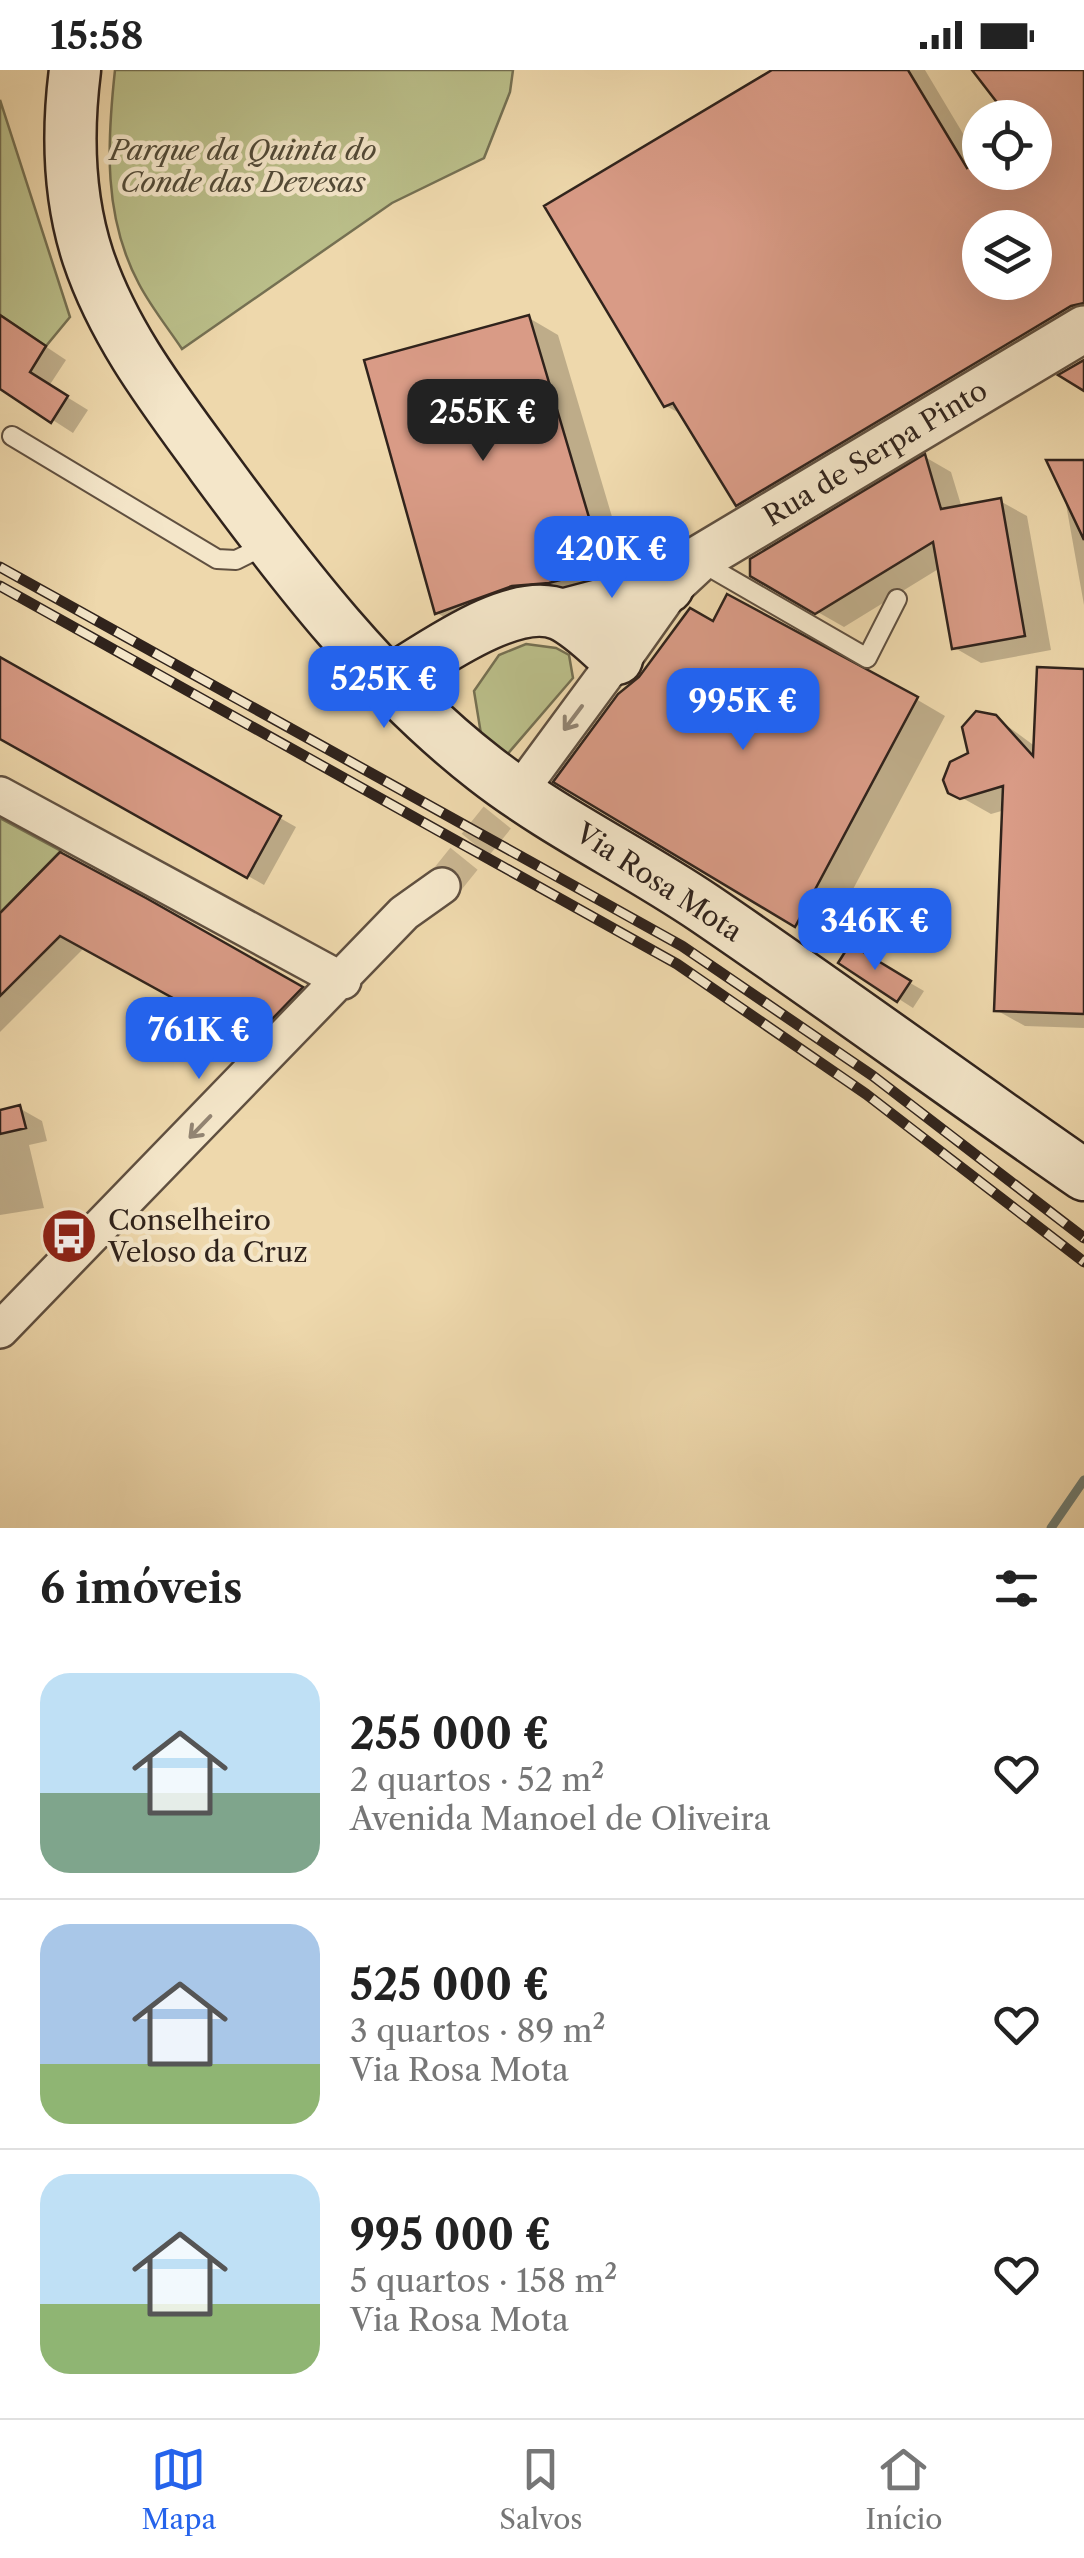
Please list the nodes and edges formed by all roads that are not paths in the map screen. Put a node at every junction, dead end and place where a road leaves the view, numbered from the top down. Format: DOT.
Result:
graph roads {
  1 [pos="76,70"];
  2 [pos="1084,329"];
  3 [pos="12,436"];
  4 [pos="269,543"];
  5 [pos="683,573"];
  6 [pos="896,599"];
  7 [pos="562,615"];
  8 [pos="480,631"];
  9 [pos="617,660"];
  10 [pos="390,681"];
  11 [pos="434,726"];
  12 [pos="530,777"];
  13 [pos="0,794"];
  14 [pos="442,886"];
  15 [pos="343,981"];
  16 [pos="1084,1175"];
  17 [pos="0,1330"];
  1 -- 4 [label="main road, Via Rosa Mota"];
  2 -- 5 [label="street, Rua de Serpa Pinto"];
  3 -- 4 [label="lane"];
  4 -- 10 [label="main road, Via Rosa Mota"];
  5 -- 6 [label="lane"];
  5 -- 7 [label="main road"];
  5 -- 9 [label="street, Rua de Serpa Pinto"];
  7 -- 8 [label="main road"];
  7 -- 9 [label="main road"];
  8 -- 10 [label="main road"];
  8 -- 11 [label="main road"];
  9 -- 12 [label="street, Rua de Serpa Pinto, one-way"];
  10 -- 11 [label="main road, Via Rosa Mota"];
  11 -- 16 [label="main road, Via Rosa Mota"];
  13 -- 15 [label="street"];
  14 -- 15 [label="street"];
  15 -- 17 [label="street, one-way"];
}
